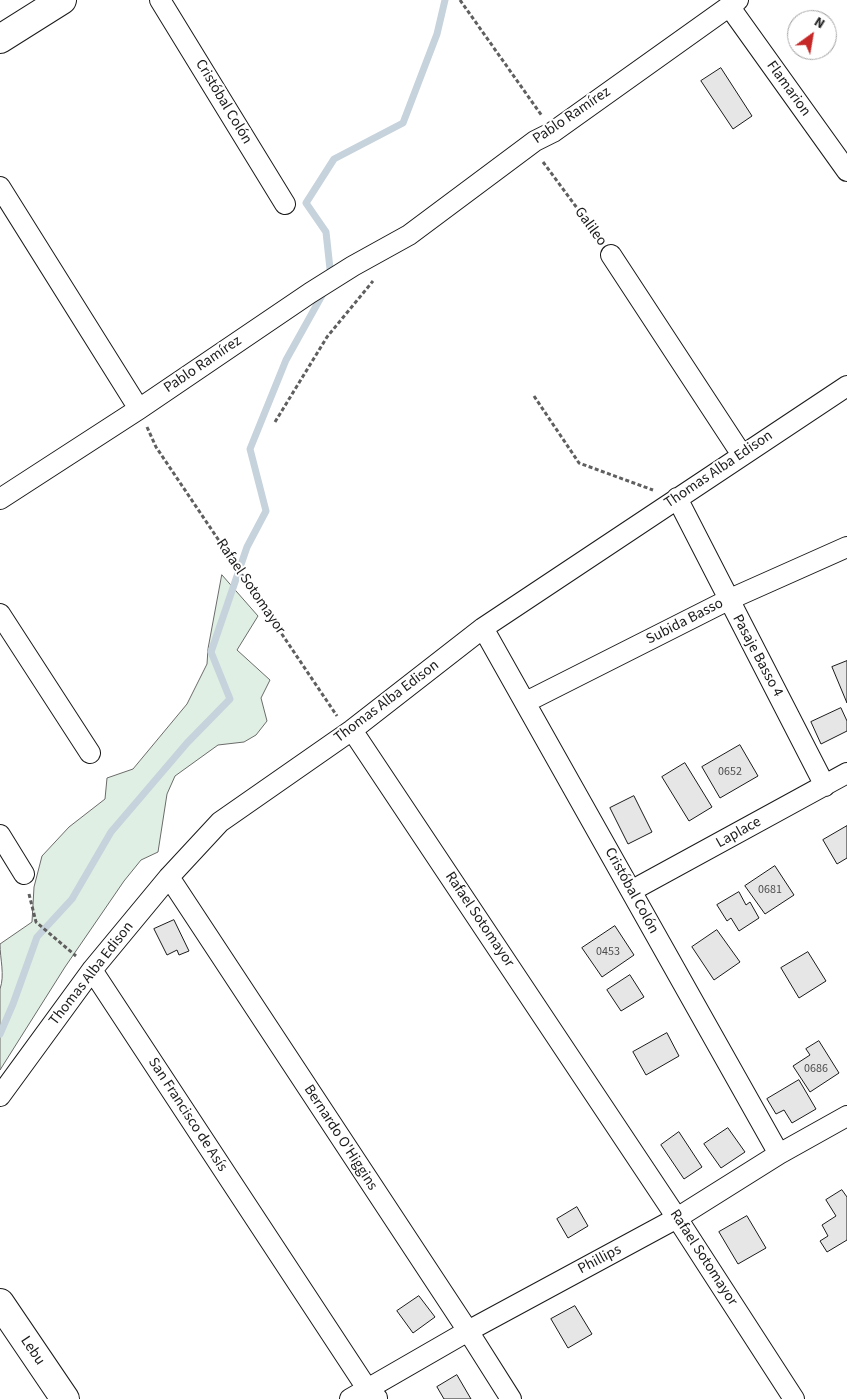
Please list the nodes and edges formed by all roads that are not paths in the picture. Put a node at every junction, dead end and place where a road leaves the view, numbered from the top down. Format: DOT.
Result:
graph roads {
  1 [pos="62,0"];
  2 [pos="160,0"];
  3 [pos="733,3"];
  4 [pos="0,39"];
  5 [pos="847,171"];
  6 [pos="0,187"];
  7 [pos="285,204"];
  8 [pos="611,255"];
  9 [pos="846,388"];
  10 [pos="138,409"];
  11 [pos="742,454"];
  12 [pos="677,498"];
  13 [pos="0,499"];
  14 [pos="847,547"];
  15 [pos="728,600"];
  16 [pos="0,614"];
  17 [pos="483,628"];
  18 [pos="526,702"];
  19 [pos="352,730"];
  20 [pos="90,753"];
  21 [pos="847,773"];
  22 [pos="825,786"];
  23 [pos="0,835"];
  24 [pos="24,874"];
  25 [pos="168,877"];
  26 [pos="631,892"];
  27 [pos="92,970"];
  28 [pos="0,1096"];
  29 [pos="847,1116"];
  30 [pos="779,1154"];
  31 [pos="677,1218"];
  32 [pos="0,1303"];
  33 [pos="468,1331"];
  34 [pos="373,1396"];
  35 [pos="65,1399"];
  36 [pos="350,1399"];
  37 [pos="511,1399"];
  38 [pos="794,1399"];
  1 -- 4 [label="main road"];
  2 -- 7 [label="street, Cristóbal Colón"];
  3 -- 5 [label="street, Flamarion"];
  3 -- 10 [label="street, Pablo Ramírez"];
  6 -- 10 [label="street"];
  8 -- 11 [label="street, Galileo"];
  9 -- 11 [label="street, Thomas Alba Edison"];
  10 -- 13 [label="street, Pablo Ramírez"];
  11 -- 12 [label="street, Thomas Alba Edison"];
  12 -- 15 [label="street, Pasaje Basso 4"];
  12 -- 17 [label="street, Thomas Alba Edison"];
  14 -- 15 [label="street, Subida Basso"];
  15 -- 18 [label="street, Subida Basso"];
  15 -- 22 [label="street, Pasaje Basso 4"];
  16 -- 20 [label="street"];
  17 -- 18 [label="street, Cristóbal Colón"];
  17 -- 19 [label="street, Thomas Alba Edison"];
  18 -- 26 [label="street, Cristóbal Colón"];
  19 -- 25 [label="street, Thomas Alba Edison"];
  19 -- 31 [label="street, Rafael Sotomayor"];
  21 -- 22 [label="street, Laplace"];
  22 -- 26 [label="street, Laplace"];
  23 -- 24 [label="street"];
  25 -- 27 [label="street, Thomas Alba Edison"];
  25 -- 33 [label="street, Bernardo O'Higgins"];
  26 -- 30 [label="street, Cristóbal Colón"];
  27 -- 28 [label="street, Thomas Alba Edison"];
  27 -- 34 [label="street, San Francisco de Asís"];
  29 -- 30 [label="street, Phillips"];
  30 -- 31 [label="street, Phillips"];
  31 -- 33 [label="street, Phillips"];
  31 -- 38 [label="street, Rafael Sotomayor"];
  32 -- 35 [label="main road, Lebu"];
  33 -- 34 [label="street, Phillips"];
  33 -- 37 [label="street, Bernardo O'Higgins"];
  34 -- 36 [label="street, Phillips"];
}
